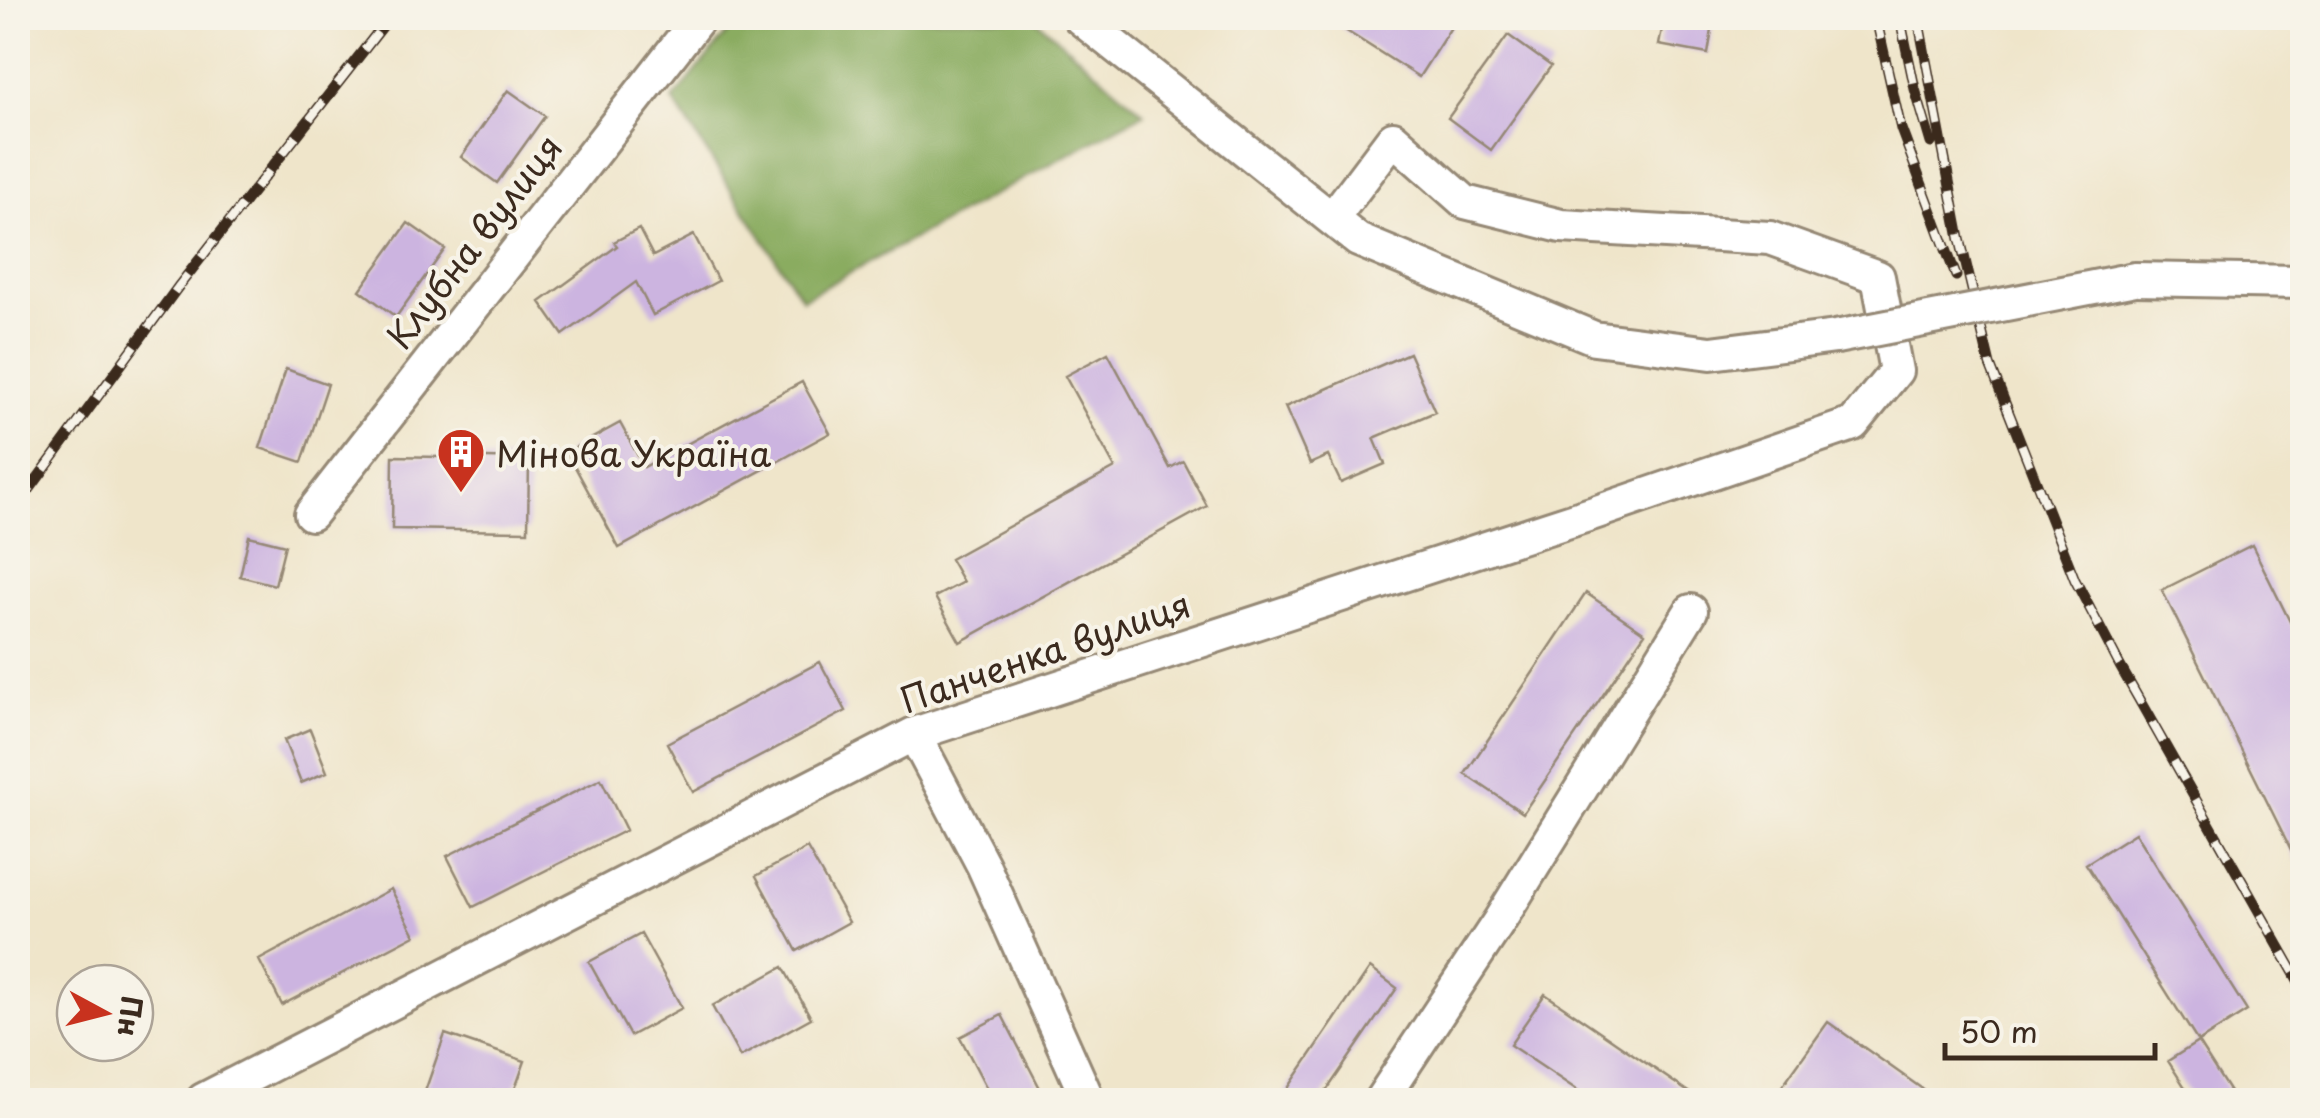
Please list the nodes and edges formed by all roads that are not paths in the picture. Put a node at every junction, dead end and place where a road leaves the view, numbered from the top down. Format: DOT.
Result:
graph roads {
  1 [pos="699,18"];
  2 [pos="1080,18"];
  3 [pos="1332,219"];
  4 [pos="2302,282"];
  5 [pos="311,514"];
  6 [pos="1691,611"];
  7 [pos="914,734"];
  8 [pos="203,1100"];
  9 [pos="1088,1100"];
  10 [pos="1381,1100"];
  1 -- 5 [label="street, Клубна вулиця"];
  2 -- 3 [label="street"];
  3 -- 4 [label="street, bridge"];
  3 -- 7 [label="street, Панченка вулиця"];
  6 -- 10 [label="street"];
  7 -- 8 [label="street, Панченка вулиця"];
  7 -- 9 [label="street"];
}
